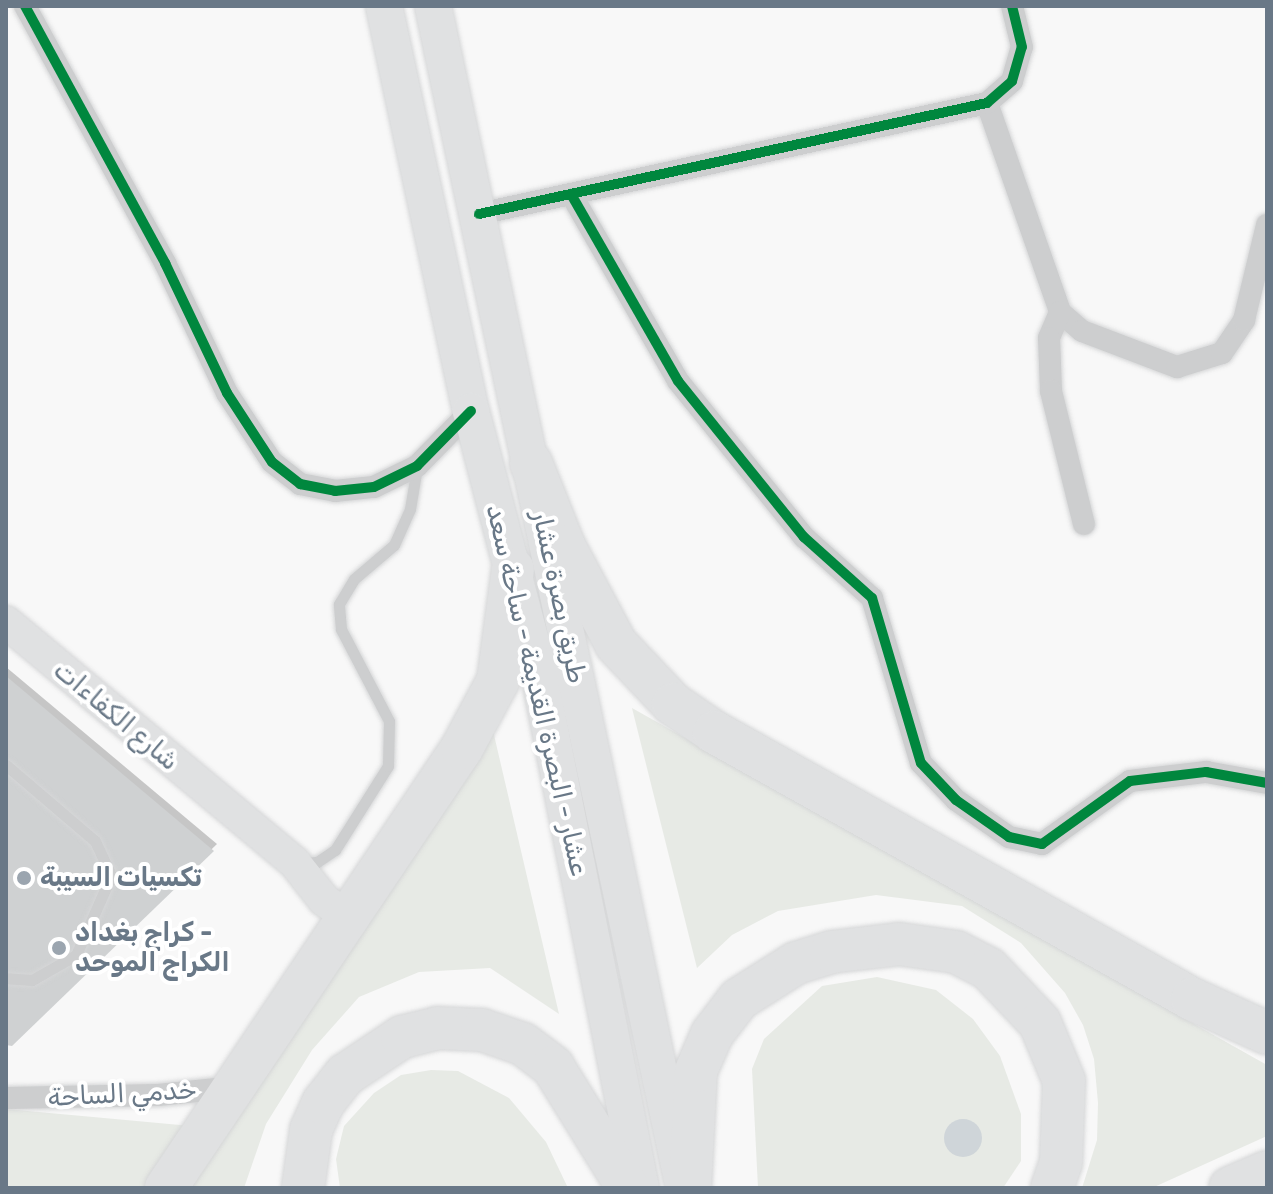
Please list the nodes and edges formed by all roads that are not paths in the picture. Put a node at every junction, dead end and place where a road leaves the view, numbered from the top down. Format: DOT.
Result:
graph roads {
  1 [pos="25,6"];
  2 [pos="384,6"];
  3 [pos="433,6"];
  4 [pos="1012,6"];
  5 [pos="987,103"];
  6 [pos="571,194"];
  7 [pos="479,214"];
  8 [pos="1267,225"];
  9 [pos="1060,312"];
  10 [pos="471,411"];
  11 [pos="531,463"];
  12 [pos="417,466"];
  13 [pos="1084,524"];
  14 [pos="513,569"];
  15 [pos="6,622"];
  16 [pos="6,765"];
  17 [pos="1267,783"];
  18 [pos="295,863"];
  19 [pos="347,916"];
  20 [pos="6,978"];
  21 [pos="1267,1033"];
  22 [pos="237,1087"];
  23 [pos="6,1098"];
  24 [pos="1267,1172"];
  25 [pos="166,1188"];
  26 [pos="303,1188"];
  27 [pos="628,1188"];
  28 [pos="641,1188"];
  29 [pos="687,1188"];
  30 [pos="1052,1188"];
  31 [pos="1230,1188"];
  1 -- 12 [label="street"];
  2 -- 10 [label="main road, عشار - البصرة القديمة - ساحة سعد"];
  3 -- 7 [label="main road, طريق بصرة عشار"];
  4 -- 5 [label="street"];
  5 -- 6 [label="street"];
  5 -- 9 [label="street"];
  6 -- 7 [label="street"];
  6 -- 17 [label="street"];
  7 -- 11 [label="main road, طريق بصرة عشار"];
  8 -- 9 [label="street"];
  9 -- 13 [label="street"];
  10 -- 12 [label="street"];
  10 -- 14 [label="main road, عشار - البصرة القديمة - ساحة سعد"];
  11 -- 21 [label="highway"];
  11 -- 29 [label="main road, طريق بصرة عشار"];
  12 -- 18 [label="lane"];
  14 -- 19 [label="highway"];
  14 -- 28 [label="main road, عشار - البصرة القديمة - ساحة سعد"];
  15 -- 18 [label="street, شارع الكفاءات"];
  16 -- 20 [label="lane"];
  18 -- 19 [label="street, شارع الكفاءات"];
  19 -- 22 [label="highway"];
  22 -- 23 [label="street, خدمي الساحة"];
  22 -- 25 [label="highway"];
  24 -- 31 [label="highway"];
  26 -- 27 [label="highway"];
  29 -- 30 [label="highway"];
}
